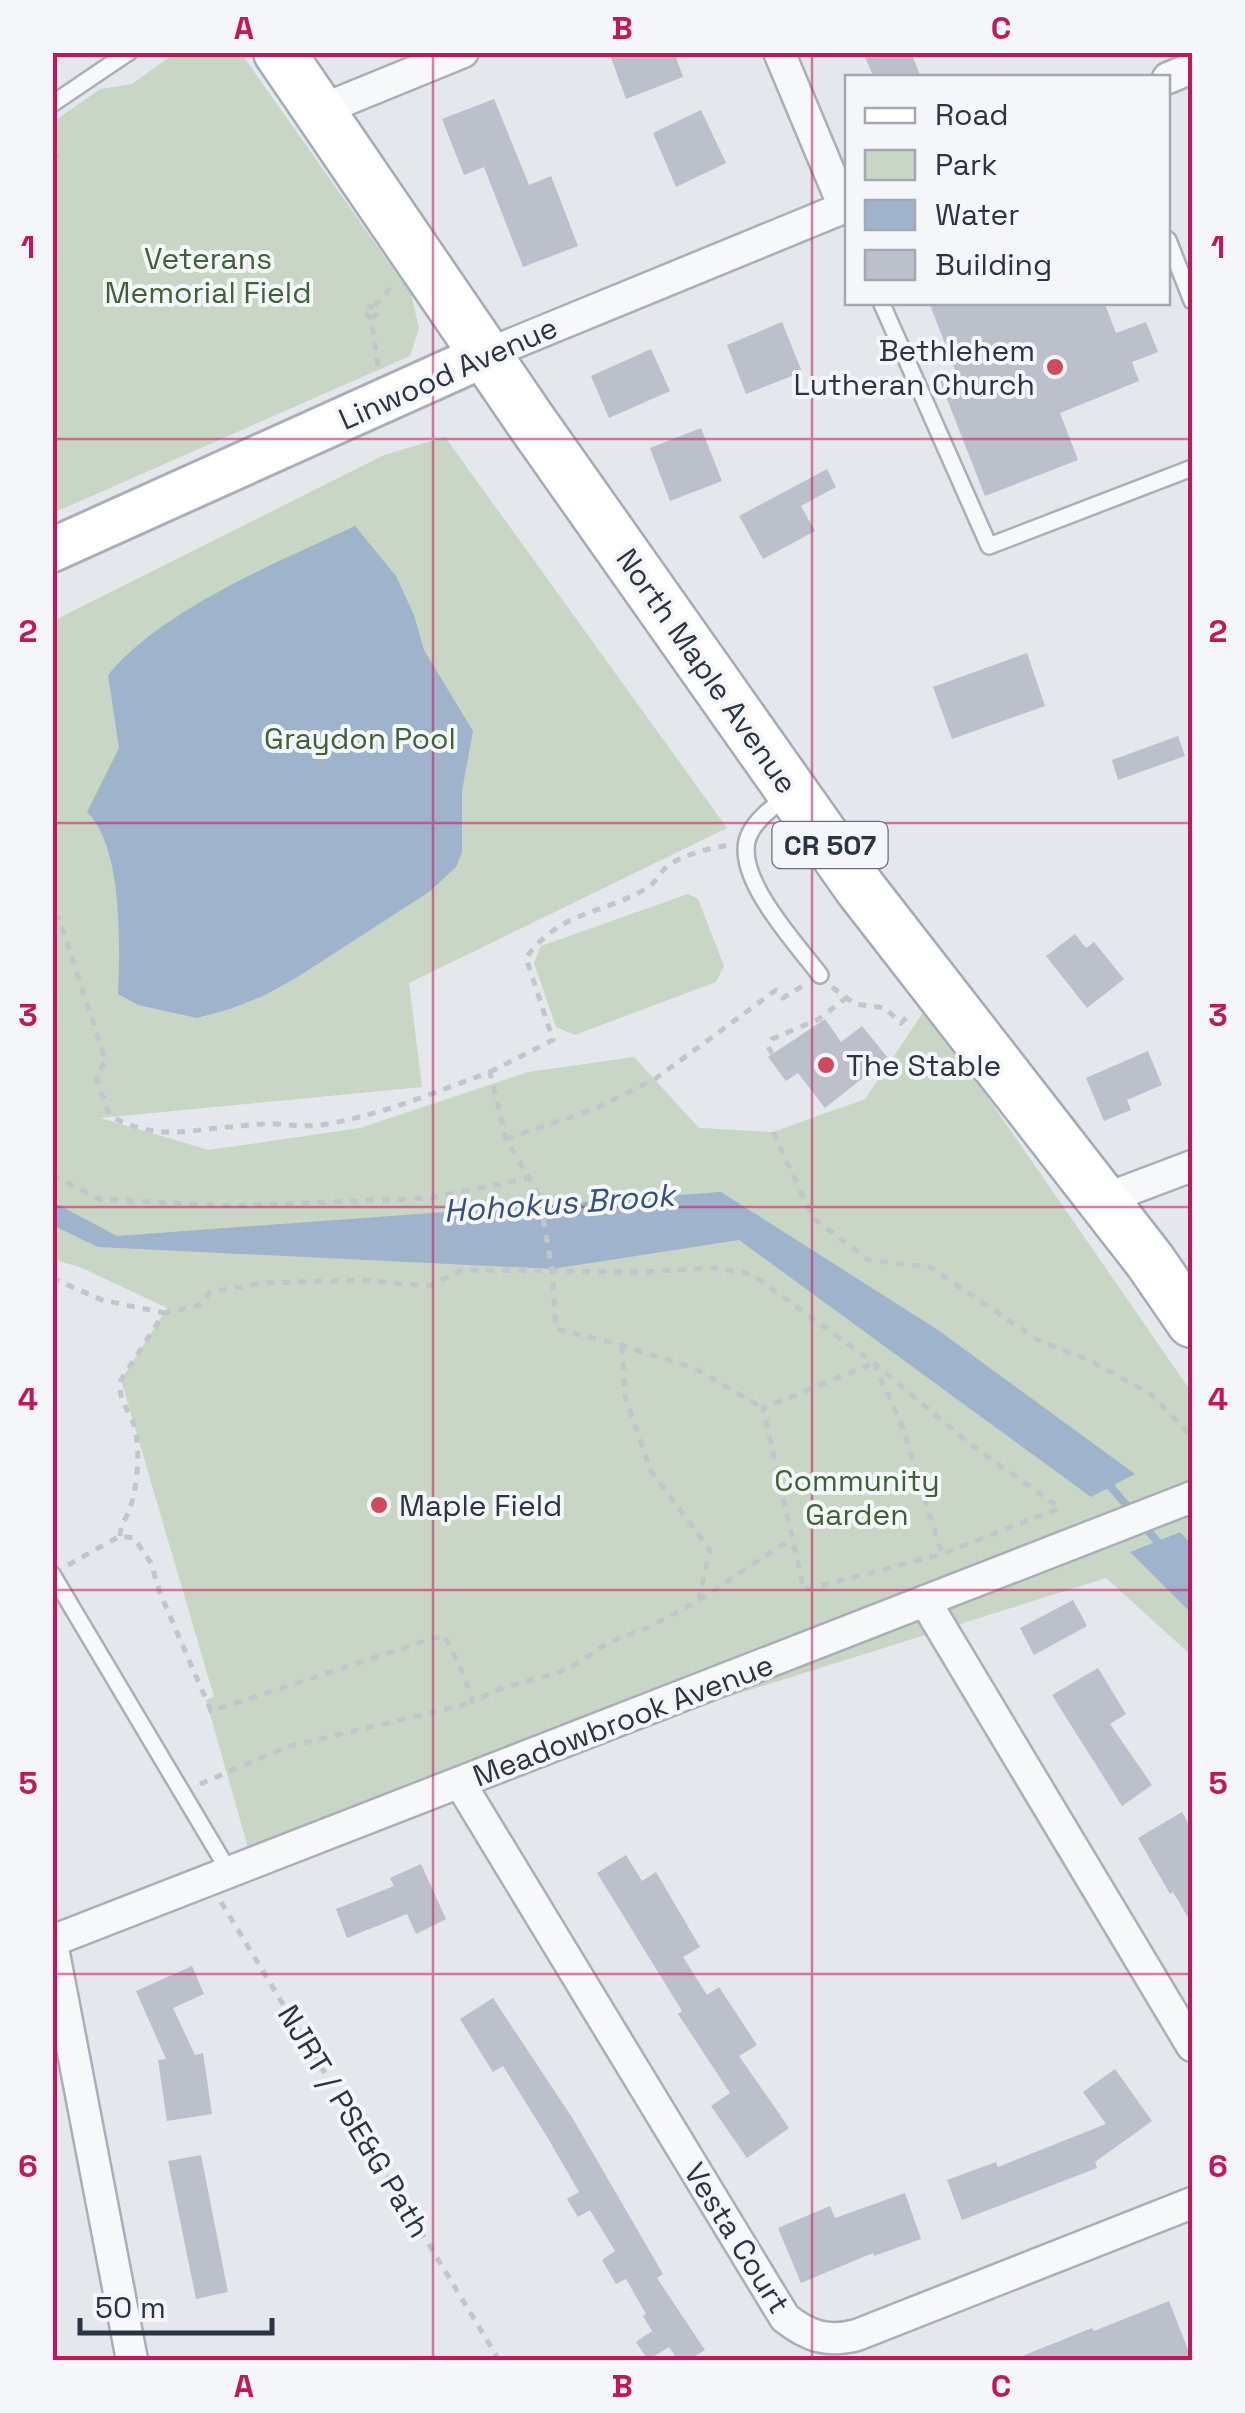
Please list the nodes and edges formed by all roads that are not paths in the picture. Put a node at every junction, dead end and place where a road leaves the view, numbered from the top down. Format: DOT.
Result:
graph roads {
  1 [pos="129,52"];
  2 [pos="279,52"];
  3 [pos="463,52"];
  4 [pos="779,52"];
  5 [pos="52,104"];
  6 [pos="321,110"];
  7 [pos="845,208"];
  8 [pos="845,210"];
  9 [pos="1170,245"];
  10 [pos="1192,301"];
  11 [pos="883,305"];
  12 [pos="486,356"];
  13 [pos="1192,468"];
  14 [pos="52,550"];
  15 [pos="792,792"];
  16 [pos="820,975"];
  17 [pos="1192,1166"];
  18 [pos="1102,1200"];
  19 [pos="1192,1322"];
  20 [pos="1183,1500"];
  21 [pos="58,1570"];
  22 [pos="925,1601"];
  23 [pos="460,1784"];
  24 [pos="218,1878"];
  25 [pos="52,1942"];
  26 [pos="1192,2046"];
  27 [pos="1192,2203"];
  28 [pos="132,2360"];
  1 -- 5 [label="lane"];
  2 -- 6 [label="main road, North Maple Avenue / CR 507"];
  3 -- 6 [label="street"];
  4 -- 7 [label="street"];
  6 -- 12 [label="main road, North Maple Avenue / CR 507"];
  8 -- 12 [label="street, Linwood Avenue"];
  9 -- 10 [label="lane"];
  11 -- 13 [label="lane"];
  12 -- 14 [label="main road, Linwood Avenue"];
  12 -- 15 [label="main road, North Maple Avenue / CR 507"];
  15 -- 16 [label="lane"];
  15 -- 18 [label="main road, North Maple Avenue / CR 507"];
  17 -- 18 [label="street"];
  18 -- 19 [label="main road, North Maple Avenue / CR 507"];
  20 -- 22 [label="street, Meadowbrook Avenue"];
  21 -- 24 [label="lane"];
  22 -- 23 [label="street, Meadowbrook Avenue"];
  22 -- 26 [label="street"];
  23 -- 24 [label="street, Meadowbrook Avenue"];
  23 -- 27 [label="street, Vesta Court"];
  24 -- 25 [label="street, Meadowbrook Avenue"];
  25 -- 28 [label="street"];
}
